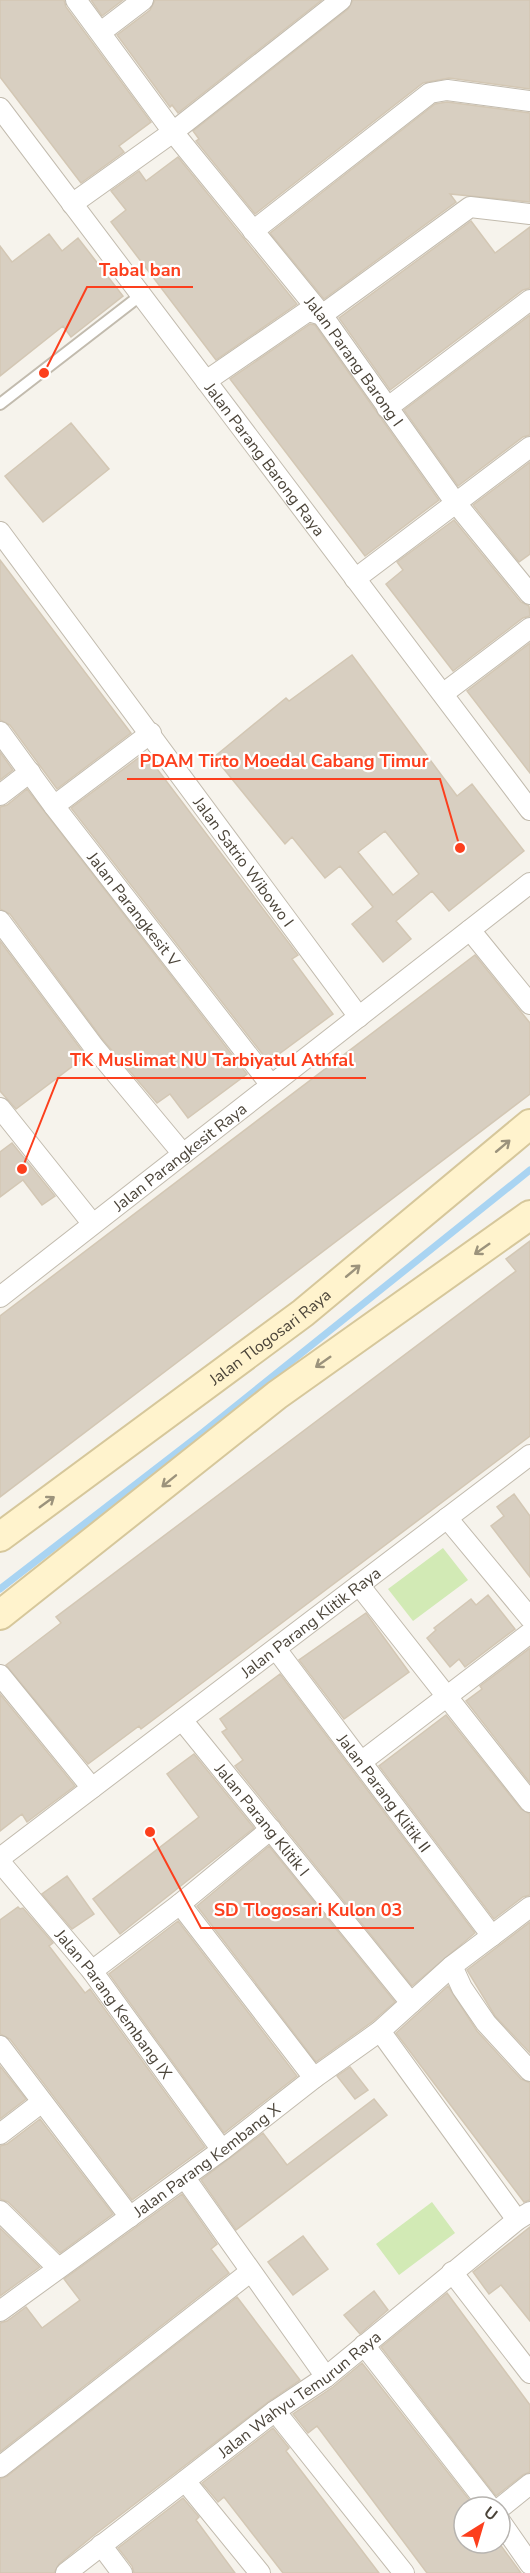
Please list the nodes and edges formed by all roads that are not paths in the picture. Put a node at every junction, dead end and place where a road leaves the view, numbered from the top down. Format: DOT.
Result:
graph roads {
  1 [pos="76,0"];
  2 [pos="143,0"];
  3 [pos="341,0"];
  4 [pos="101,32"];
  5 [pos="530,101"];
  6 [pos="0,108"];
  7 [pos="173,132"];
  8 [pos="72,204"];
  9 [pos="530,214"];
  10 [pos="253,231"];
  11 [pos="141,295"];
  12 [pos="530,300"];
  13 [pos="322,315"];
  14 [pos="206,381"];
  15 [pos="0,404"];
  16 [pos="387,408"];
  17 [pos="530,447"];
  18 [pos="455,502"];
  19 [pos="0,532"];
  20 [pos="524,573"];
  21 [pos="355,579"];
  22 [pos="530,594"];
  23 [pos="530,628"];
  24 [pos="444,693"];
  25 [pos="0,732"];
  26 [pos="151,733"];
  27 [pos="30,772"];
  28 [pos="0,795"];
  29 [pos="54,806"];
  30 [pos="530,810"];
  31 [pos="530,883"];
  32 [pos="0,921"];
  33 [pos="470,930"];
  34 [pos="530,1004"];
  35 [pos="359,1017"];
  36 [pos="271,1085"];
  37 [pos="0,1108"];
  38 [pos="530,1124"];
  39 [pos="183,1154"];
  40 [pos="530,1215"];
  41 [pos="92,1223"];
  42 [pos="0,1296"];
  43 [pos="530,1455"];
  44 [pos="447,1518"];
  45 [pos="0,1537"];
  46 [pos="359,1585"];
  47 [pos="0,1615"];
  48 [pos="530,1618"];
  49 [pos="530,1633"];
  50 [pos="276,1648"];
  51 [pos="0,1675"];
  52 [pos="447,1695"];
  53 [pos="182,1720"];
  54 [pos="361,1762"];
  55 [pos="92,1788"];
  56 [pos="530,1802"];
  57 [pos="271,1829"];
  58 [pos="0,1860"];
  59 [pos="180,1904"];
  60 [pos="530,1907"];
  61 [pos="492,1936"];
  62 [pos="452,1965"];
  63 [pos="92,1971"];
  64 [pos="411,2002"];
  65 [pos="380,2031"];
  66 [pos="0,2046"];
  67 [pos="529,2067"];
  68 [pos="314,2078"];
  69 [pos="42,2102"];
  70 [pos="0,2134"];
  71 [pos="222,2150"];
  72 [pos="184,2178"];
  73 [pos="0,2211"];
  74 [pos="523,2216"];
  75 [pos="130,2217"];
  76 [pos="58,2268"];
  77 [pos="250,2272"];
  78 [pos="452,2272"];
  79 [pos="0,2312"];
  80 [pos="364,2345"];
  81 [pos="530,2373"];
  82 [pos="326,2377"];
  83 [pos="275,2411"];
  84 [pos="0,2467"];
  85 [pos="185,2481"];
  86 [pos="530,2484"];
  87 [pos="481,2495"];
  88 [pos="512,2498"];
  89 [pos="512,2538"];
  90 [pos="101,2545"];
  91 [pos="530,2564"];
  92 [pos="66,2573"];
  93 [pos="122,2573"];
  94 [pos="260,2573"];
  95 [pos="404,2573"];
  1 -- 4 [label="street, Jalan Parang Barong I"];
  2 -- 4 [label="street"];
  3 -- 7 [label="street"];
  4 -- 7 [label="street, Jalan Parang Barong I"];
  5 -- 10 [label="street"];
  6 -- 8 [label="street, Jalan Parang Barong Raya"];
  7 -- 8 [label="street"];
  7 -- 10 [label="street, Jalan Parang Barong I"];
  8 -- 11 [label="street, Jalan Parang Barong Raya"];
  9 -- 13 [label="street"];
  10 -- 13 [label="street, Jalan Parang Barong I"];
  11 -- 14 [label="street, Jalan Parang Barong Raya"];
  11 -- 15 [label="lane"];
  12 -- 16 [label="street"];
  13 -- 14 [label="street"];
  13 -- 16 [label="street, Jalan Parang Barong I"];
  14 -- 21 [label="street, Jalan Parang Barong Raya"];
  16 -- 18 [label="street, Jalan Parang Barong I"];
  17 -- 18 [label="street"];
  18 -- 20 [label="street, Jalan Parang Barong I"];
  18 -- 21 [label="street"];
  19 -- 26 [label="street, Jalan Satrio Wibowo I"];
  20 -- 22 [label="street, Jalan Parang Barong I"];
  21 -- 24 [label="street, Jalan Parang Barong Raya"];
  23 -- 24 [label="street"];
  24 -- 30 [label="street, Jalan Parang Barong Raya"];
  25 -- 27 [label="street, Jalan Parangkesit V"];
  26 -- 29 [label="street"];
  26 -- 35 [label="street, Jalan Satrio Wibowo I"];
  27 -- 28 [label="street"];
  27 -- 29 [label="street, Jalan Parangkesit V"];
  29 -- 36 [label="street, Jalan Parangkesit V"];
  31 -- 33 [label="street"];
  32 -- 39 [label="street"];
  33 -- 34 [label="street"];
  33 -- 35 [label="street"];
  35 -- 36 [label="street, Jalan Parangkesit Raya"];
  36 -- 39 [label="street, Jalan Parangkesit Raya"];
  37 -- 41 [label="street"];
  45 -- 38 [label="street, Jalan Tlogosari Raya, one-way"];
  39 -- 41 [label="street, Jalan Parangkesit Raya"];
  40 -- 47 [label="street, one-way"];
  41 -- 42 [label="street, Jalan Parangkesit Raya"];
  43 -- 44 [label="street, Jalan Parang Klitik Raya"];
  44 -- 46 [label="street, Jalan Parang Klitik Raya"];
  44 -- 48 [label="street"];
  46 -- 50 [label="street, Jalan Parang Klitik Raya"];
  46 -- 52 [label="street"];
  49 -- 52 [label="street"];
  50 -- 53 [label="street, Jalan Parang Klitik Raya"];
  50 -- 54 [label="street, Jalan Parang Klitik II"];
  51 -- 55 [label="street"];
  52 -- 54 [label="street"];
  52 -- 56 [label="street"];
  53 -- 55 [label="street, Jalan Parang Klitik Raya"];
  53 -- 57 [label="street, Jalan Parang Klitik I"];
  54 -- 61 [label="street, Jalan Parang Klitik II"];
  55 -- 58 [label="street, Jalan Parang Klitik Raya"];
  57 -- 59 [label="street"];
  57 -- 64 [label="street, Jalan Parang Klitik I"];
  58 -- 63 [label="street, Jalan Parang Kembang IX"];
  59 -- 63 [label="street"];
  59 -- 68 [label="street"];
  60 -- 61 [label="street, Jalan Parang Kembang X"];
  61 -- 62 [label="street, Jalan Parang Kembang X"];
  62 -- 64 [label="street, Jalan Parang Kembang X"];
  62 -- 67 [label="street"];
  63 -- 71 [label="street, Jalan Parang Kembang IX"];
  64 -- 65 [label="street, Jalan Parang Kembang X"];
  65 -- 68 [label="street, Jalan Parang Kembang X"];
  65 -- 74 [label="street"];
  66 -- 69 [label="street"];
  68 -- 71 [label="street, Jalan Parang Kembang X"];
  69 -- 70 [label="street"];
  69 -- 75 [label="street"];
  71 -- 72 [label="street, Jalan Parang Kembang X"];
  72 -- 75 [label="street, Jalan Parang Kembang X"];
  72 -- 77 [label="street"];
  73 -- 76 [label="street"];
  74 -- 78 [label="street, Jalan Wahyu Temurun Raya"];
  75 -- 76 [label="street, Jalan Parang Kembang X"];
  76 -- 79 [label="street, Jalan Parang Kembang X"];
  77 -- 82 [label="street"];
  77 -- 84 [label="street"];
  78 -- 80 [label="street, Jalan Wahyu Temurun Raya"];
  78 -- 81 [label="street"];
  80 -- 82 [label="street, Jalan Wahyu Temurun Raya"];
  80 -- 87 [label="street"];
  82 -- 83 [label="street, Jalan Wahyu Temurun Raya"];
  83 -- 85 [label="street, Jalan Wahyu Temurun Raya"];
  83 -- 95 [label="street"];
  85 -- 90 [label="street, Jalan Wahyu Temurun Raya"];
  85 -- 94 [label="street"];
  86 -- 88 [label="street"];
  89 -- 91 [label="street"];
  90 -- 92 [label="street, Jalan Wahyu Temurun Raya"];
  90 -- 93 [label="street"];
}
